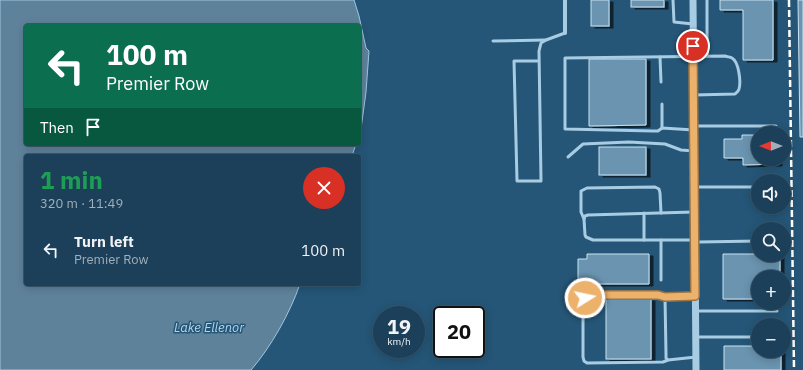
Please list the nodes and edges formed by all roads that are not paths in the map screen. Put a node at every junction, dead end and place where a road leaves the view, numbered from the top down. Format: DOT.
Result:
graph roads {
  1 [pos="565,0"];
  2 [pos="673,0"];
  3 [pos="693,0"];
  4 [pos="707,0"];
  5 [pos="693,24"];
  6 [pos="565,33"];
  7 [pos="546,40"];
  8 [pos="493,41"];
  9 [pos="693,56"];
  10 [pos="707,56"];
  11 [pos="660,57"];
  12 [pos="539,61"];
  13 [pos="661,82"];
  14 [pos="693,95"];
  15 [pos="662,104"];
  16 [pos="751,127"];
  17 [pos="662,128"];
  18 [pos="694,128"];
  19 [pos="694,151"];
  20 [pos="568,157"];
  21 [pos="694,187"];
  22 [pos="751,187"];
  23 [pos="694,212"];
  24 [pos="644,213"];
  25 [pos="661,213"];
  26 [pos="584,219"];
  27 [pos="644,240"];
  28 [pos="661,240"];
  29 [pos="694,240"];
  30 [pos="751,240"];
  31 [pos="661,280"];
  32 [pos="695,296"];
  33 [pos="665,297"];
  34 [pos="695,311"];
  35 [pos="777,311"];
  36 [pos="696,337"];
  37 [pos="751,337"];
  38 [pos="696,357"];
  39 [pos="668,360"];
  40 [pos="696,370"];
  1 -- 6 [label="street"];
  2 -- 5 [label="lane"];
  3 -- 5 [label="street"];
  4 -- 10 [label="lane"];
  5 -- 9 [label="street"];
  6 -- 7 [label="lane"];
  7 -- 8 [label="lane"];
  7 -- 12 [label="lane"];
  9 -- 10 [label="lane"];
  9 -- 11 [label="lane"];
  9 -- 14 [label="street"];
  10 -- 14 [label="lane"];
  11 -- 13 [label="lane"];
  11 -- 17 [label="lane"];
  12 -- 12 [label="lane"];
  14 -- 18 [label="street"];
  15 -- 17 [label="lane"];
  16 -- 18 [label="lane"];
  17 -- 18 [label="lane"];
  18 -- 19 [label="street"];
  19 -- 20 [label="lane"];
  19 -- 21 [label="street"];
  21 -- 22 [label="lane"];
  21 -- 23 [label="street"];
  23 -- 25 [label="lane"];
  23 -- 29 [label="street"];
  24 -- 25 [label="lane"];
  24 -- 26 [label="lane"];
  24 -- 27 [label="lane"];
  25 -- 26 [label="lane"];
  26 -- 27 [label="lane"];
  27 -- 28 [label="lane"];
  28 -- 29 [label="lane"];
  28 -- 31 [label="lane"];
  29 -- 30 [label="lane"];
  29 -- 32 [label="street"];
  32 -- 33 [label="lane"];
  32 -- 34 [label="street"];
  33 -- 39 [label="lane"];
  33 -- 39 [label="lane"];
  34 -- 35 [label="lane"];
  34 -- 36 [label="street"];
  36 -- 37 [label="lane"];
  36 -- 38 [label="street"];
  38 -- 39 [label="lane"];
  38 -- 40 [label="street"];
}
